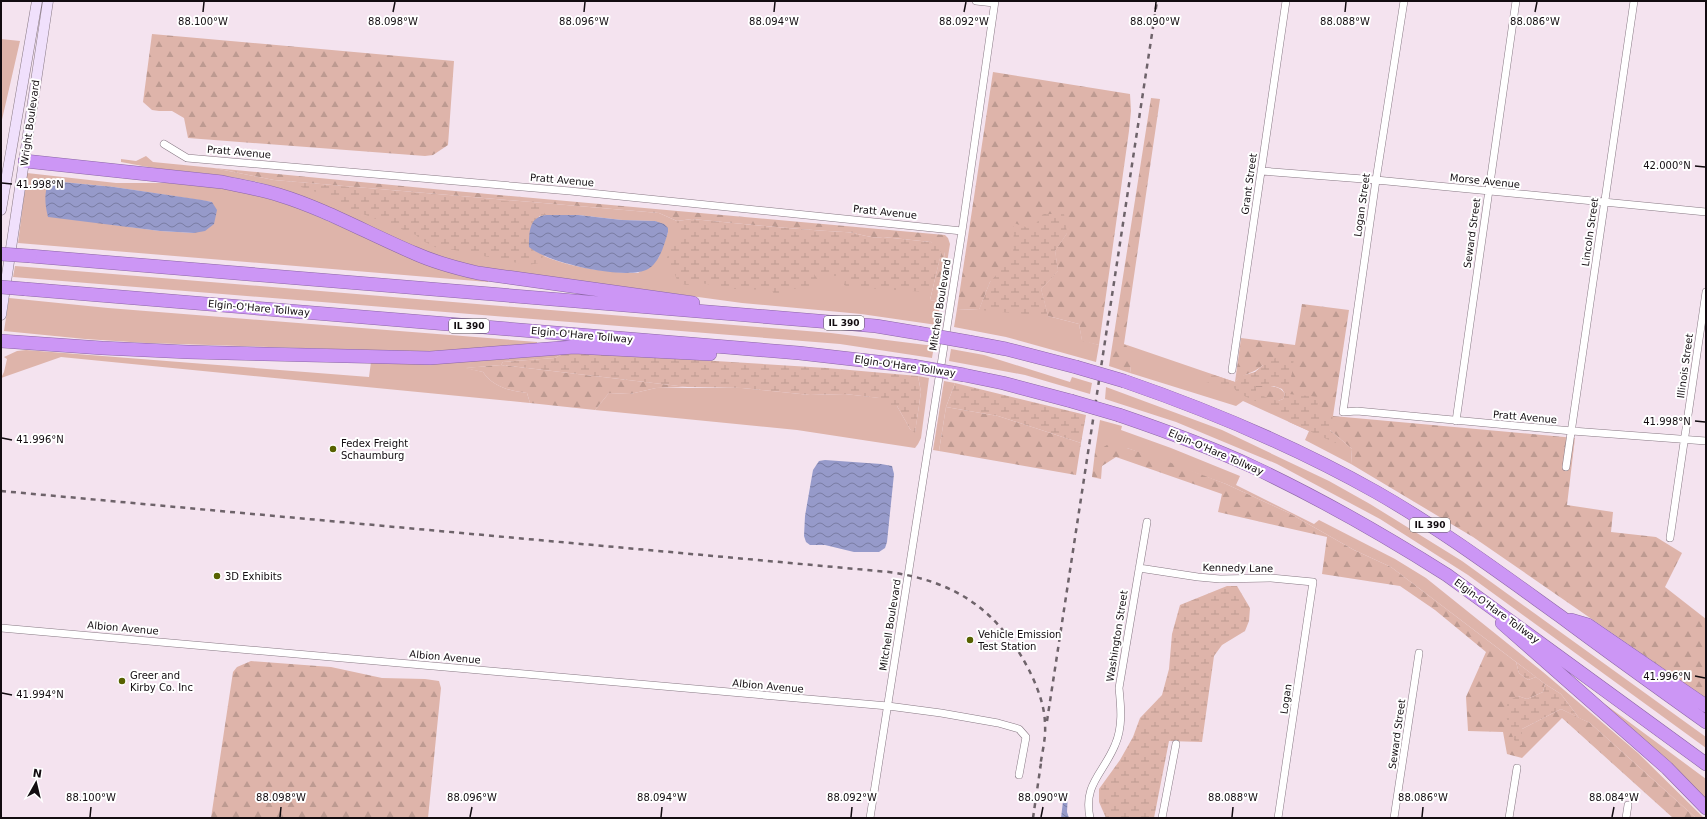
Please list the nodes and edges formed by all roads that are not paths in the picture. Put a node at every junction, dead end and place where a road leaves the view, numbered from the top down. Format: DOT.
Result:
graph roads {
  1 [pos="37,1"];
  2 [pos="48,1"];
  3 [pos="976,1"];
  4 [pos="1286,1"];
  5 [pos="1404,1"];
  6 [pos="1516,1"];
  7 [pos="1634,1"];
  8 [pos="995,2"];
  9 [pos="164,144"];
  10 [pos="5,159"];
  11 [pos="25,161"];
  12 [pos="1261,171"];
  13 [pos="1376,180"];
  14 [pos="1488,192"];
  15 [pos="1604,203"];
  16 [pos="1,210"];
  17 [pos="1706,212"];
  18 [pos="962,231"];
  19 [pos="1,254"];
  20 [pos="1,287"];
  21 [pos="1706,292"];
  22 [pos="1,315"];
  23 [pos="769,317"];
  24 [pos="1,341"];
  25 [pos="799,353"];
  26 [pos="1232,370"];
  27 [pos="1343,412"];
  28 [pos="1456,421"];
  29 [pos="1572,431"];
  30 [pos="1684,439"];
  31 [pos="1706,441"];
  32 [pos="1566,467"];
  33 [pos="1147,522"];
  34 [pos="1670,538"];
  35 [pos="1138,568"];
  36 [pos="1313,582"];
  37 [pos="1473,594"];
  38 [pos="1562,618"];
  39 [pos="1,628"];
  40 [pos="1419,653"];
  41 [pos="888,706"];
  42 [pos="1706,706"];
  43 [pos="1706,722"];
  44 [pos="1176,744"];
  45 [pos="1706,764"];
  46 [pos="1516,768"];
  47 [pos="1019,775"];
  48 [pos="1628,805"];
  49 [pos="1706,808"];
  50 [pos="870,818"];
  51 [pos="1090,818"];
  52 [pos="1162,818"];
  53 [pos="1278,818"];
  54 [pos="1394,818"];
  55 [pos="1509,818"];
  56 [pos="1626,818"];
  1 -- 10 [label="street, Wright Boulevard"];
  2 -- 11 [label="street, Wright Boulevard"];
  3 -- 8 [label="street"];
  4 -- 12 [label="street, Grant Street"];
  5 -- 13 [label="street, Logan Street"];
  6 -- 14 [label="street, Seward Street"];
  7 -- 15 [label="street, Lincoln Street"];
  8 -- 18 [label="street, Mitchell Boulevard"];
  9 -- 18 [label="street, Pratt Avenue"];
  10 -- 11 [label="street"];
  10 -- 16 [label="street, Wright Boulevard"];
  11 -- 22 [label="street, Wright Boulevard"];
  11 -- 23 [label="highway"];
  12 -- 13 [label="street, Morse Avenue"];
  12 -- 26 [label="street, Grant Street"];
  13 -- 14 [label="street, Morse Avenue"];
  13 -- 27 [label="street, Logan Street"];
  14 -- 15 [label="street, Morse Avenue"];
  14 -- 28 [label="street, Seward Street"];
  15 -- 17 [label="street, Morse Avenue"];
  15 -- 29 [label="street, Lincoln Street"];
  18 -- 41 [label="street, Mitchell Boulevard"];
  19 -- 23 [label="highway, IL 390, bridge"];
  20 -- 25 [label="highway, Elgin-O'Hare Tollway / IL 390, bridge"];
  21 -- 30 [label="street, Illinois Street"];
  23 -- 38 [label="highway, IL 390, bridge"];
  24 -- 25 [label="highway"];
  25 -- 37 [label="highway, Elgin-O'Hare Tollway / IL 390, bridge"];
  27 -- 28 [label="street, Pratt Avenue"];
  28 -- 29 [label="street, Pratt Avenue"];
  29 -- 30 [label="street, Pratt Avenue"];
  29 -- 32 [label="street, Lincoln Street"];
  30 -- 31 [label="street, Pratt Avenue"];
  30 -- 34 [label="street, Illinois Street"];
  33 -- 35 [label="street, Washington Street"];
  35 -- 36 [label="street, Kennedy Lane"];
  35 -- 51 [label="street, Washington Street"];
  36 -- 53 [label="street, Logan"];
  37 -- 45 [label="highway, Elgin-O'Hare Tollway / IL 390"];
  37 -- 49 [label="highway"];
  38 -- 42 [label="highway"];
  38 -- 43 [label="highway, IL 390"];
  39 -- 41 [label="street, Albion Avenue"];
  40 -- 54 [label="street, Seward Street"];
  41 -- 47 [label="street"];
  41 -- 50 [label="street, Mitchell Boulevard"];
  44 -- 52 [label="street"];
  46 -- 55 [label="street"];
  48 -- 56 [label="street"];
}
